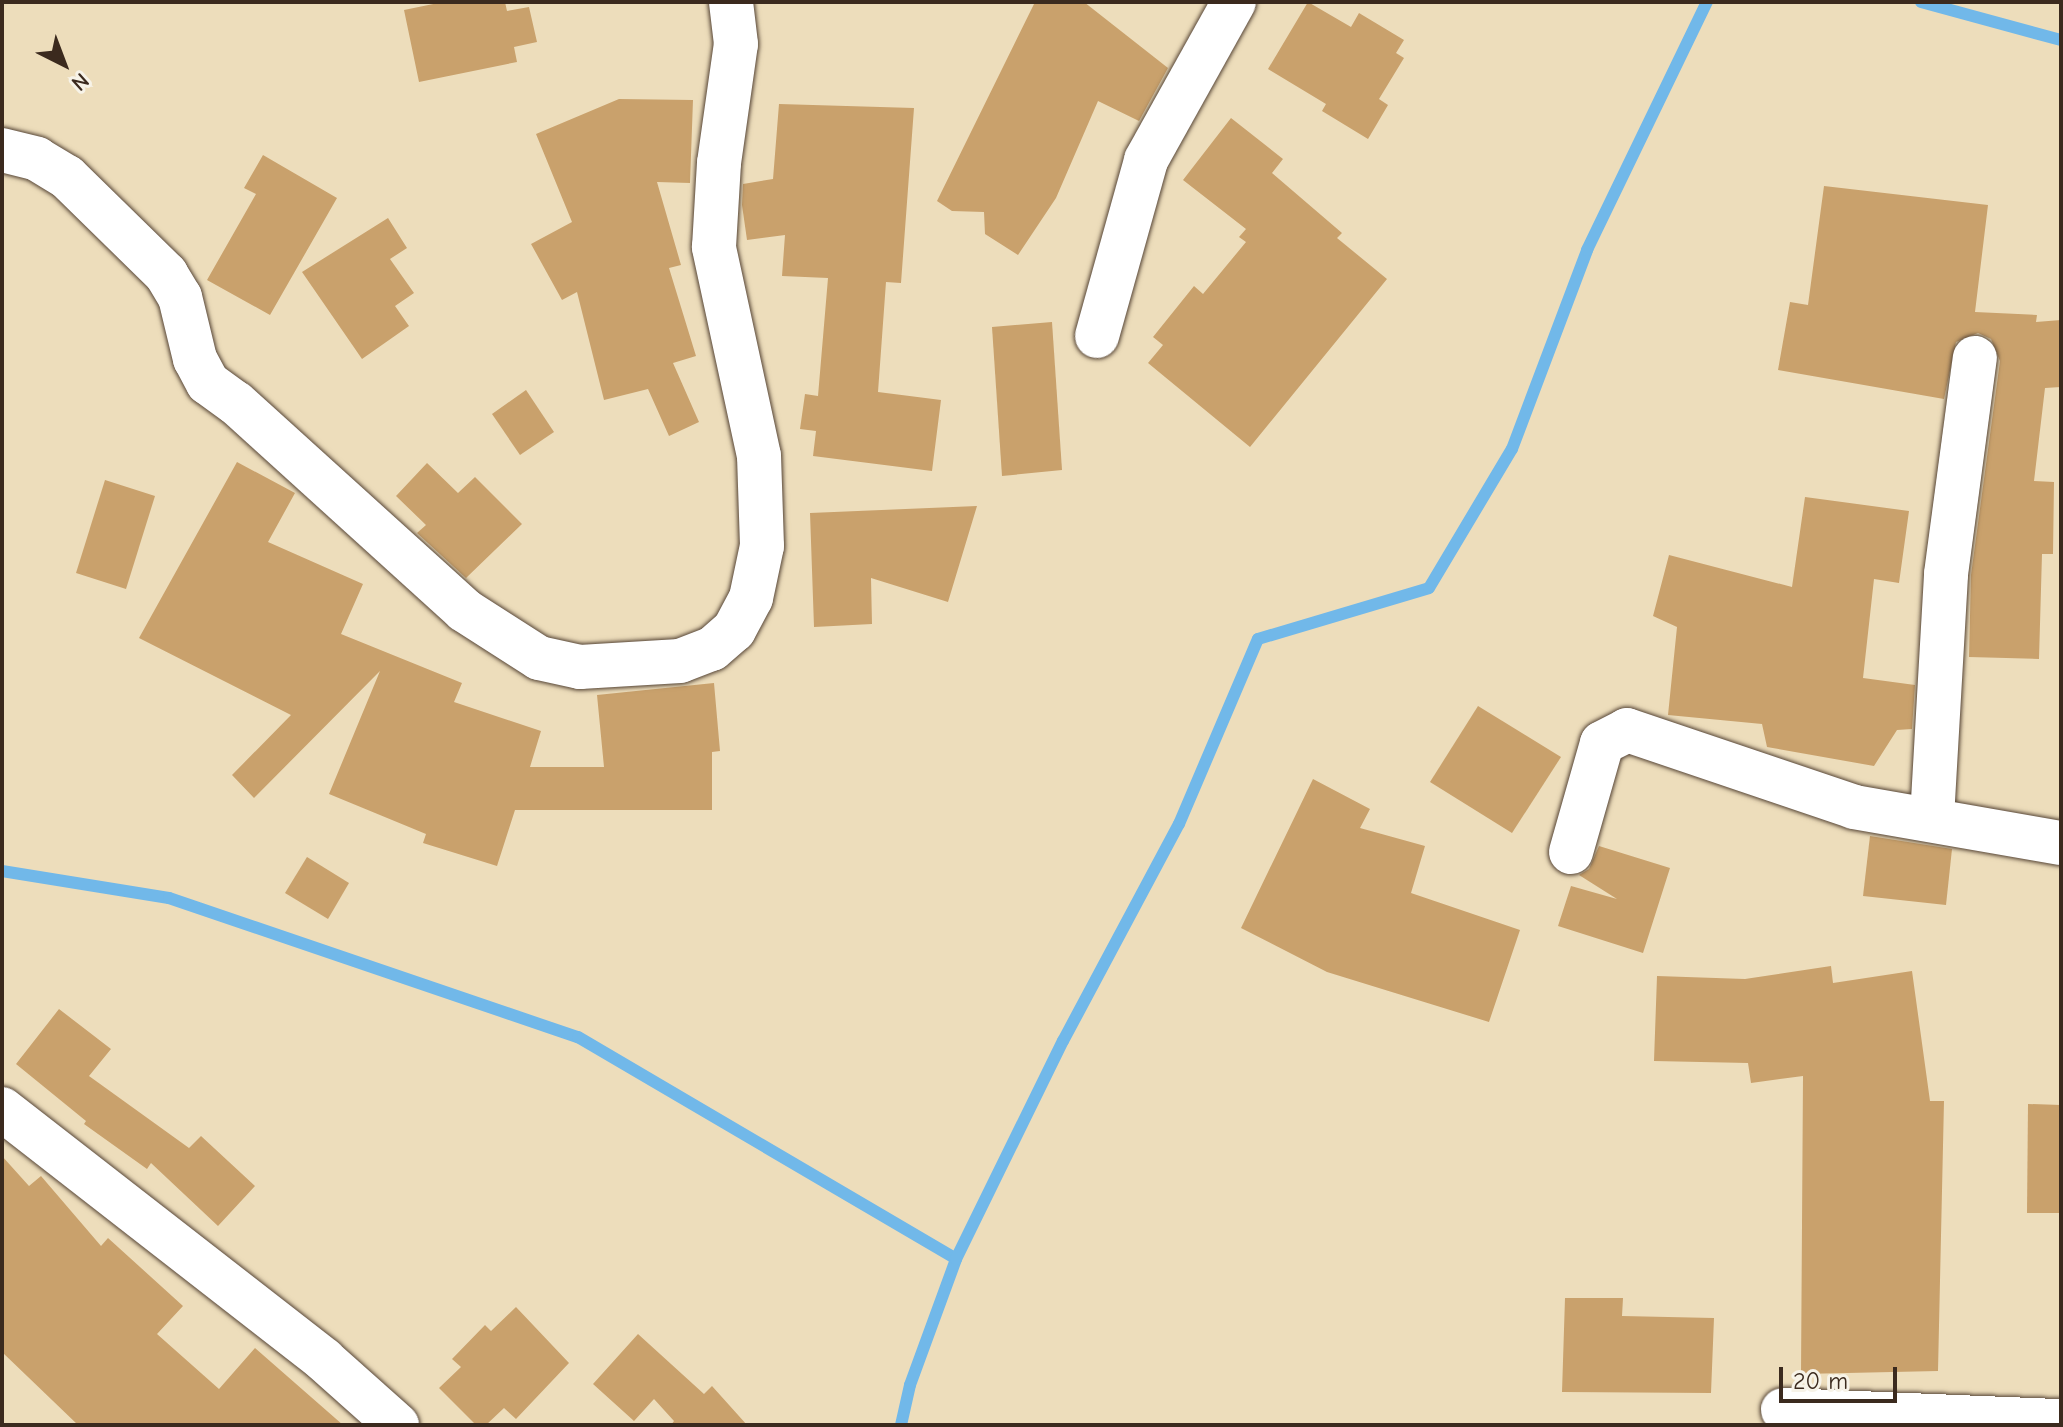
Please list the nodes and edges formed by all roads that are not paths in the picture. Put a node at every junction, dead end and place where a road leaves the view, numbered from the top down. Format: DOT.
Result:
graph roads {
  1 [pos="731,2"];
  2 [pos="1234,2"];
  3 [pos="2,150"];
  4 [pos="1097,336"];
  5 [pos="1975,358"];
  6 [pos="1932,818"];
  7 [pos="2061,843"];
  8 [pos="1571,852"];
  9 [pos="2,1109"];
  10 [pos="1783,1410"];
  11 [pos="2061,1421"];
  12 [pos="397,1425"];
  1 -- 3 [label="street"];
  2 -- 4 [label="street"];
  5 -- 6 [label="street"];
  6 -- 7 [label="street"];
  6 -- 8 [label="street"];
  9 -- 12 [label="street"];
  10 -- 11 [label="street"];
}
